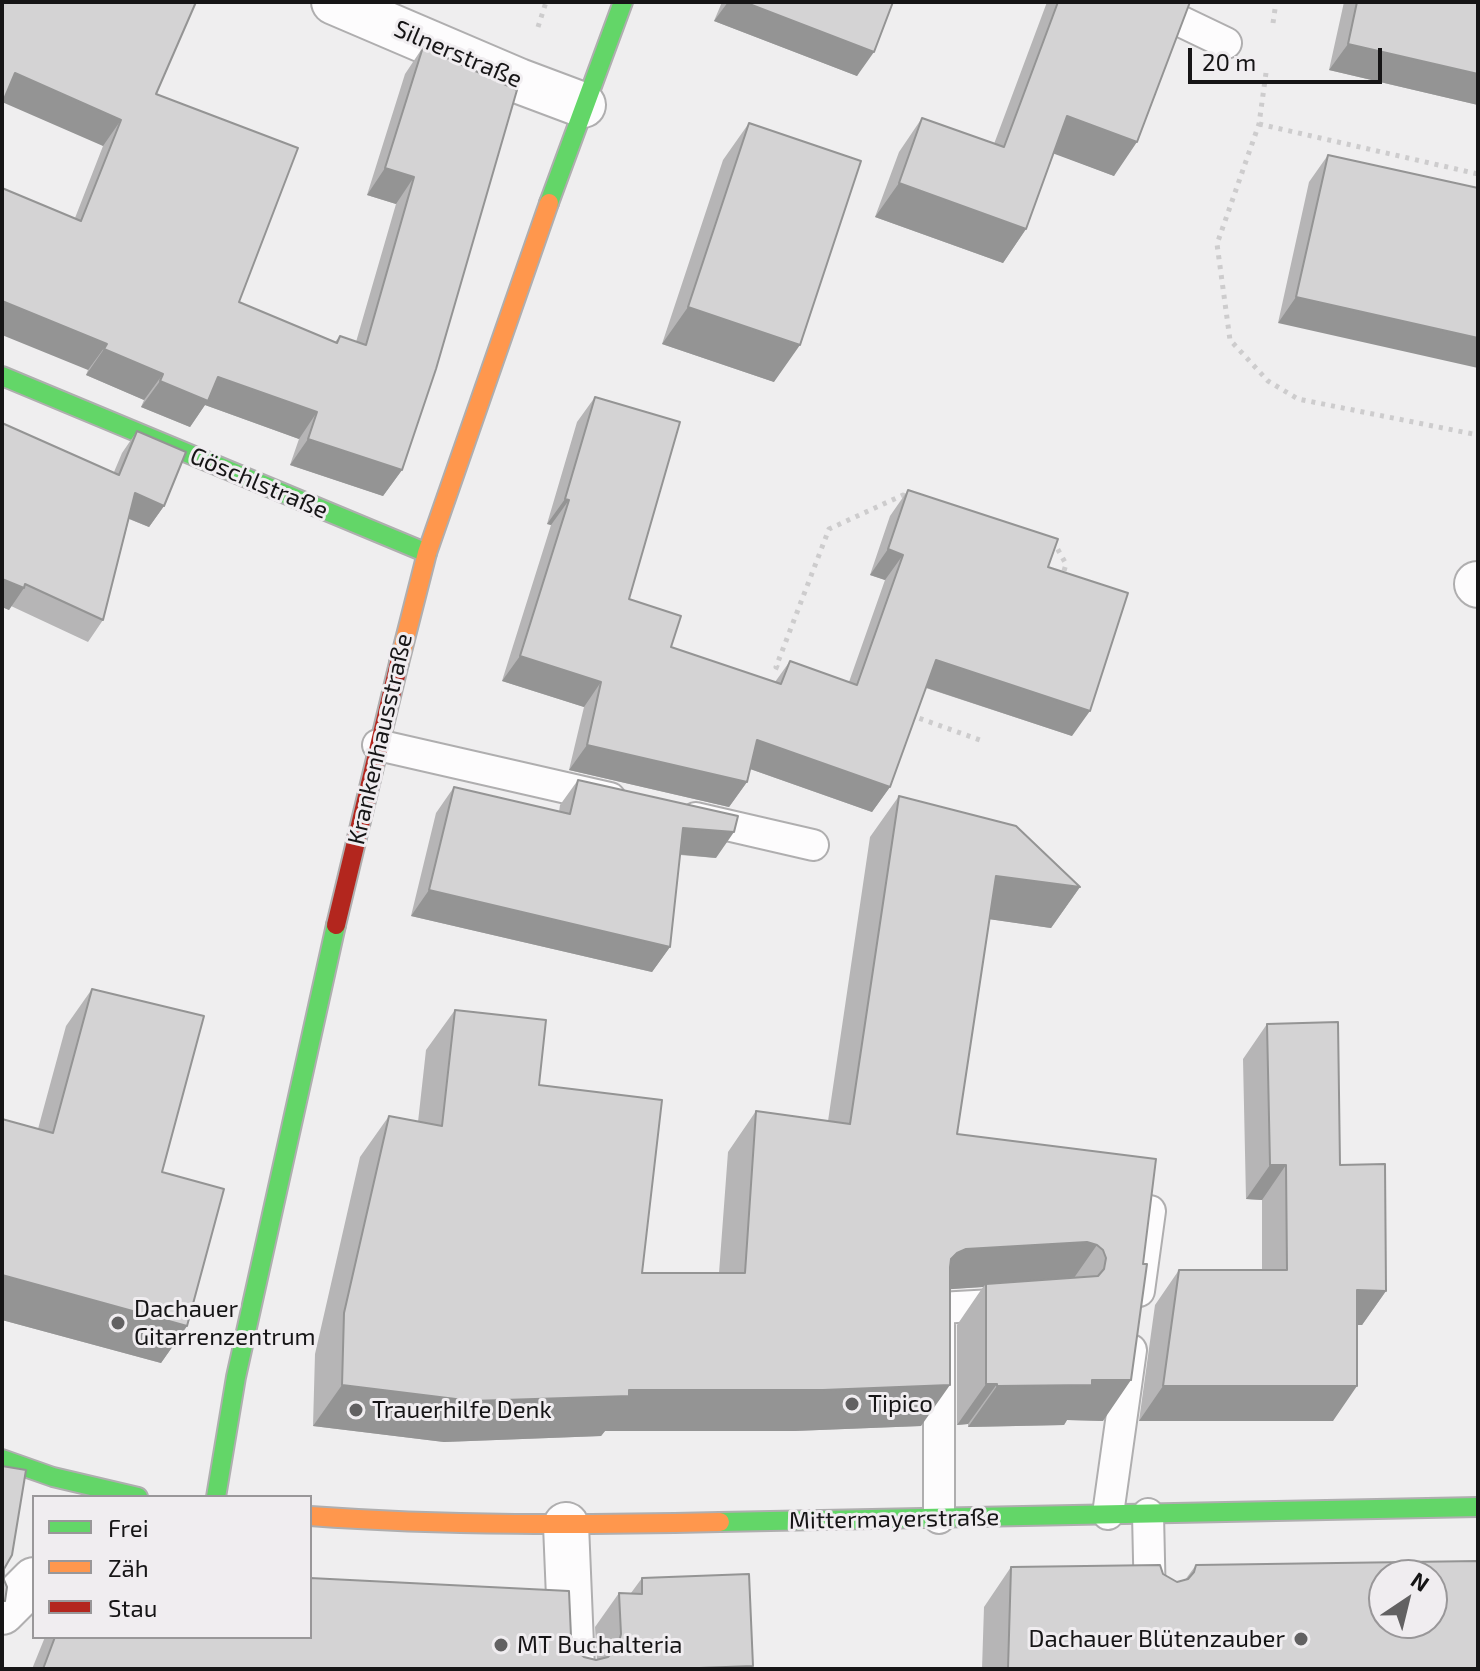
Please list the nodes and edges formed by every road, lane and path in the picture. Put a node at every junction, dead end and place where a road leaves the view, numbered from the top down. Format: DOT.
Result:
graph roads {
  1 [pos="334,2"];
  2 [pos="623,2"];
  3 [pos="1128,2"];
  4 [pos="1276,2"];
  5 [pos="1272,33"];
  6 [pos="1226,43"];
  7 [pos="1267,63"];
  8 [pos="583,105"];
  9 [pos="1259,124"];
  10 [pos="1478,174"];
  11 [pos="2,376"];
  12 [pos="1478,435"];
  13 [pos="917,500"];
  14 [pos="1043,543"];
  15 [pos="427,553"];
  16 [pos="1062,579"];
  17 [pos="791,673"];
  18 [pos="907,714"];
  19 [pos="980,740"];
  20 [pos="378,745"];
  21 [pos="642,806"];
  22 [pos="673,813"];
  23 [pos="813,845"];
  24 [pos="1150,1211"];
  25 [pos="1045,1302"];
  26 [pos="2,1459"];
  27 [pos="126,1495"];
  28 [pos="216,1495"];
  29 [pos="1478,1507"];
  30 [pos="1108,1514"];
  31 [pos="1148,1514"];
  32 [pos="312,1516"];
  33 [pos="939,1518"];
  34 [pos="566,1525"];
  35 [pos="32,1582"];
  36 [pos="1150,1604"];
  37 [pos="2,1612"];
  38 [pos="572,1669"];
  1 -- 8 [label="street, Silnerstraße"];
  2 -- 8 [label="street, Krankenhausstraße"];
  3 -- 6 [label="lane"];
  4 -- 5 [label="path"];
  7 -- 9 [label="path"];
  8 -- 15 [label="street, Krankenhausstraße"];
  9 -- 10 [label="path"];
  9 -- 12 [label="path"];
  11 -- 15 [label="street, Göschlstraße"];
  13 -- 17 [label="path"];
  14 -- 16 [label="path"];
  15 -- 20 [label="street, Krankenhausstraße"];
  18 -- 19 [label="path"];
  20 -- 21 [label="lane"];
  20 -- 28 [label="street, Krankenhausstraße"];
  22 -- 23 [label="lane"];
  24 -- 30 [label="lane"];
  25 -- 33 [label="lane"];
  26 -- 27 [label="street"];
  29 -- 31 [label="street, Mittermayerstraße"];
  30 -- 31 [label="street, Mittermayerstraße"];
  30 -- 33 [label="street, Mittermayerstraße"];
  31 -- 36 [label="lane"];
  32 -- 34 [label="street, Mittermayerstraße"];
  33 -- 34 [label="street, Mittermayerstraße"];
  34 -- 38 [label="street"];
  35 -- 37 [label="street"];
}
